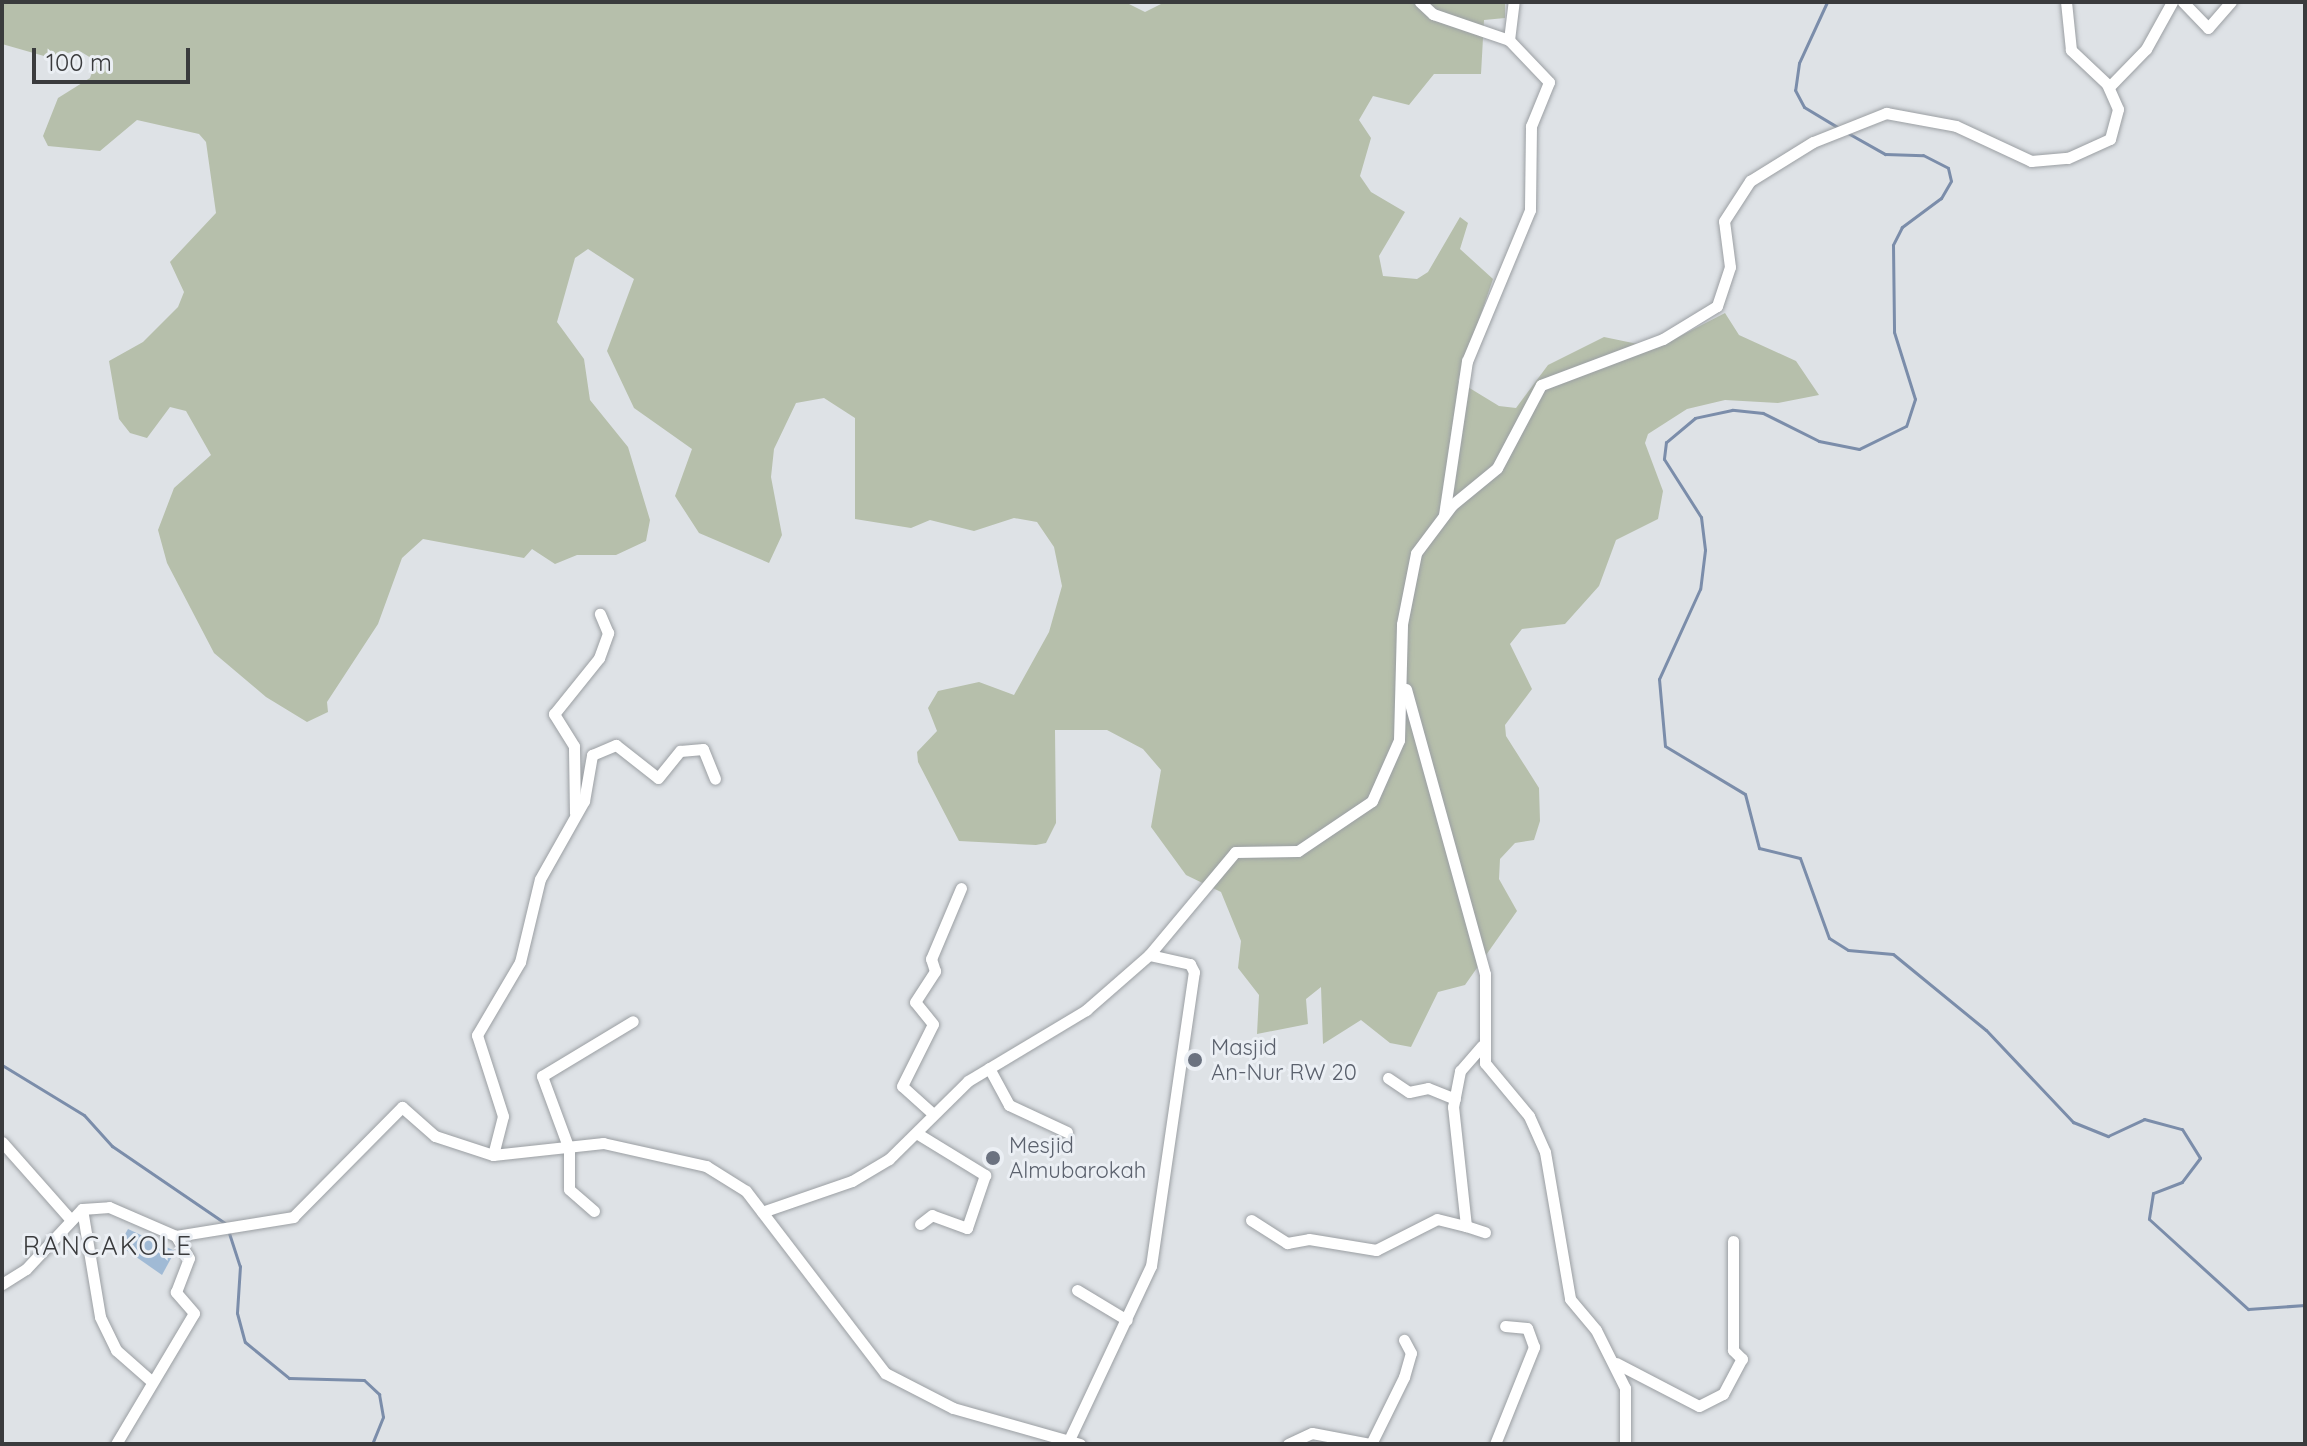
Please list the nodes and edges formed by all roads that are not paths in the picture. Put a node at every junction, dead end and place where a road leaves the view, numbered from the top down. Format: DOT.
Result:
graph roads {
  1 [pos="1420,2"];
  2 [pos="1514,2"];
  3 [pos="2066,2"];
  4 [pos="2172,2"];
  5 [pos="2183,2"];
  6 [pos="2231,2"];
  7 [pos="1509,40"];
  8 [pos="2109,87"];
  9 [pos="1443,519"];
  10 [pos="600,614"];
  11 [pos="1404,685"];
  12 [pos="715,779"];
  13 [pos="574,820"];
  14 [pos="961,888"];
  15 [pos="1149,955"];
  16 [pos="633,1021"];
  17 [pos="1482,1046"];
  18 [pos="989,1068"];
  19 [pos="1388,1078"];
  20 [pos="1455,1099"];
  21 [pos="932,1113"];
  22 [pos="1067,1132"];
  23 [pos="918,1134"];
  24 [pos="2,1142"];
  25 [pos="569,1149"];
  26 [pos="493,1155"];
  27 [pos="82,1209"];
  28 [pos="594,1211"];
  29 [pos="762,1212"];
  30 [pos="71,1220"];
  31 [pos="1251,1220"];
  32 [pos="920,1224"];
  33 [pos="1466,1226"];
  34 [pos="1485,1232"];
  35 [pos="176,1236"];
  36 [pos="1733,1241"];
  37 [pos="2,1284"];
  38 [pos="1077,1290"];
  39 [pos="1127,1320"];
  40 [pos="1505,1326"];
  41 [pos="1404,1340"];
  42 [pos="1616,1363"];
  43 [pos="149,1379"];
  44 [pos="1074,1443"];
  45 [pos="116,1444"];
  46 [pos="1288,1444"];
  47 [pos="1371,1444"];
  48 [pos="1495,1444"];
  49 [pos="1625,1444"];
  1 -- 7 [label="street"];
  2 -- 7 [label="street"];
  3 -- 8 [label="street"];
  4 -- 8 [label="street"];
  5 -- 6 [label="street"];
  7 -- 9 [label="street"];
  8 -- 9 [label="street"];
  9 -- 11 [label="street"];
  10 -- 13 [label="street"];
  11 -- 15 [label="street"];
  11 -- 17 [label="street"];
  12 -- 13 [label="street"];
  13 -- 26 [label="street"];
  14 -- 21 [label="street"];
  15 -- 18 [label="street"];
  15 -- 39 [label="street"];
  16 -- 25 [label="street"];
  17 -- 20 [label="street"];
  17 -- 42 [label="street"];
  18 -- 21 [label="street"];
  18 -- 22 [label="street"];
  19 -- 20 [label="street"];
  20 -- 33 [label="street"];
  21 -- 23 [label="street"];
  23 -- 29 [label="street"];
  23 -- 32 [label="street"];
  24 -- 30 [label="street"];
  25 -- 26 [label="street"];
  25 -- 28 [label="street"];
  25 -- 29 [label="street"];
  26 -- 35 [label="street"];
  27 -- 30 [label="street"];
  27 -- 35 [label="street"];
  27 -- 43 [label="street"];
  29 -- 44 [label="street"];
  30 -- 37 [label="street"];
  31 -- 33 [label="street"];
  33 -- 34 [label="street"];
  35 -- 43 [label="street"];
  36 -- 42 [label="street"];
  38 -- 39 [label="street"];
  39 -- 44 [label="street"];
  40 -- 48 [label="street"];
  41 -- 47 [label="street"];
  42 -- 49 [label="street"];
  43 -- 45 [label="street"];
  46 -- 47 [label="street"];
}
